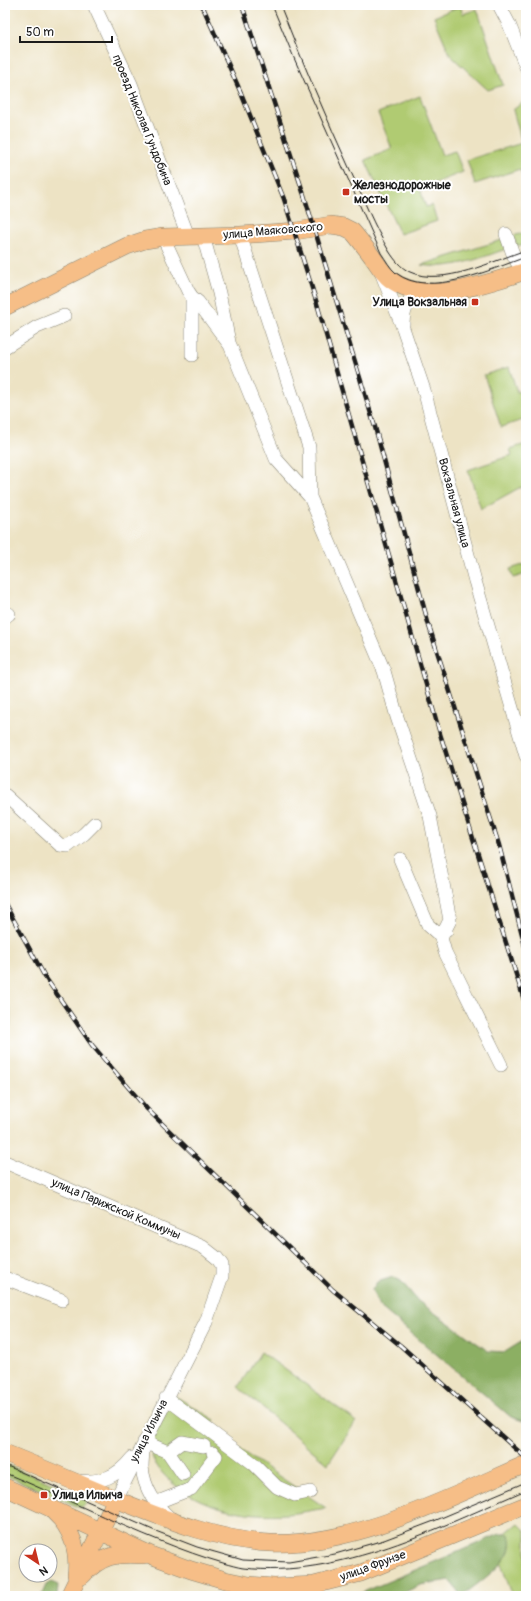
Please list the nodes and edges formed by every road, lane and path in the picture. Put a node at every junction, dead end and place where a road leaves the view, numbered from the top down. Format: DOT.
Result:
graph roads {
  1 [pos="94,5"];
  2 [pos="499,5"];
  3 [pos="526,67"];
  4 [pos="506,234"];
  5 [pos="240,235"];
  6 [pos="196,236"];
  7 [pos="163,237"];
  8 [pos="371,255"];
  9 [pos="524,272"];
  10 [pos="416,290"];
  11 [pos="192,297"];
  12 [pos="5,307"];
  13 [pos="64,316"];
  14 [pos="403,328"];
  15 [pos="230,346"];
  16 [pos="5,347"];
  17 [pos="192,355"];
  18 [pos="310,497"];
  19 [pos="526,756"];
  20 [pos="5,795"];
  21 [pos="95,822"];
  22 [pos="400,859"];
  23 [pos="446,931"];
  24 [pos="501,1065"];
  25 [pos="5,1162"];
  26 [pos="222,1265"];
  27 [pos="5,1278"];
  28 [pos="62,1300"];
  29 [pos="166,1398"];
  30 [pos="144,1442"];
  31 [pos="5,1452"];
  32 [pos="168,1452"];
  33 [pos="526,1464"];
  34 [pos="191,1478"];
  35 [pos="70,1480"];
  36 [pos="5,1487"];
  37 [pos="310,1492"];
  38 [pos="116,1499"];
  39 [pos="155,1503"];
  40 [pos="526,1504"];
  41 [pos="47,1506"];
  42 [pos="177,1523"];
  43 [pos="100,1532"];
  44 [pos="153,1556"];
  45 [pos="71,1591"];
  1 -- 6 [label="street, проезд Николая Гундобина"];
  2 -- 3 [label="street"];
  4 -- 9 [label="street"];
  5 -- 6 [label="main road, улица Маяковского"];
  5 -- 8 [label="main road, улица Маяковского"];
  5 -- 18 [label="street"];
  6 -- 7 [label="main road, улица Маяковского"];
  6 -- 15 [label="street, проезд Николая Гундобина"];
  7 -- 11 [label="street"];
  7 -- 12 [label="main road, улица Маяковского"];
  8 -- 10 [label="main road, улица Маяковского"];
  8 -- 14 [label="street, Вокзальная улица"];
  9 -- 10 [label="main road, улица Маяковского"];
  10 -- 14 [label="street"];
  11 -- 15 [label="street"];
  11 -- 17 [label="street"];
  13 -- 16 [label="street"];
  14 -- 19 [label="street, Вокзальная улица"];
  15 -- 18 [label="street"];
  18 -- 23 [label="street"];
  20 -- 21 [label="street"];
  22 -- 23 [label="street"];
  23 -- 24 [label="street"];
  25 -- 26 [label="street, улица Парижской Коммуны"];
  26 -- 29 [label="street, улица Ильича"];
  27 -- 28 [label="street"];
  29 -- 30 [label="street, улица Ильича"];
  29 -- 37 [label="street"];
  30 -- 32 [label="street"];
  30 -- 35 [label="street"];
  30 -- 38 [label="street, улица Ильича"];
  30 -- 39 [label="street"];
  31 -- 35 [label="main road"];
  32 -- 34 [label="street"];
  32 -- 34 [label="street"];
  33 -- 42 [label="main road"];
  34 -- 39 [label="street"];
  35 -- 38 [label="main road"];
  36 -- 41 [label="main road, улица Фрунзе"];
  38 -- 42 [label="main road"];
  38 -- 43 [label="main road, улица Ильича"];
  39 -- 42 [label="street"];
  40 -- 44 [label="main road, улица Фрунзе"];
  41 -- 43 [label="main road, улица Фрунзе"];
  41 -- 45 [label="main road"];
  43 -- 44 [label="main road, улица Фрунзе"];
  43 -- 45 [label="main road, улица Ильича"];
  44 -- 45 [label="main road"];
}
